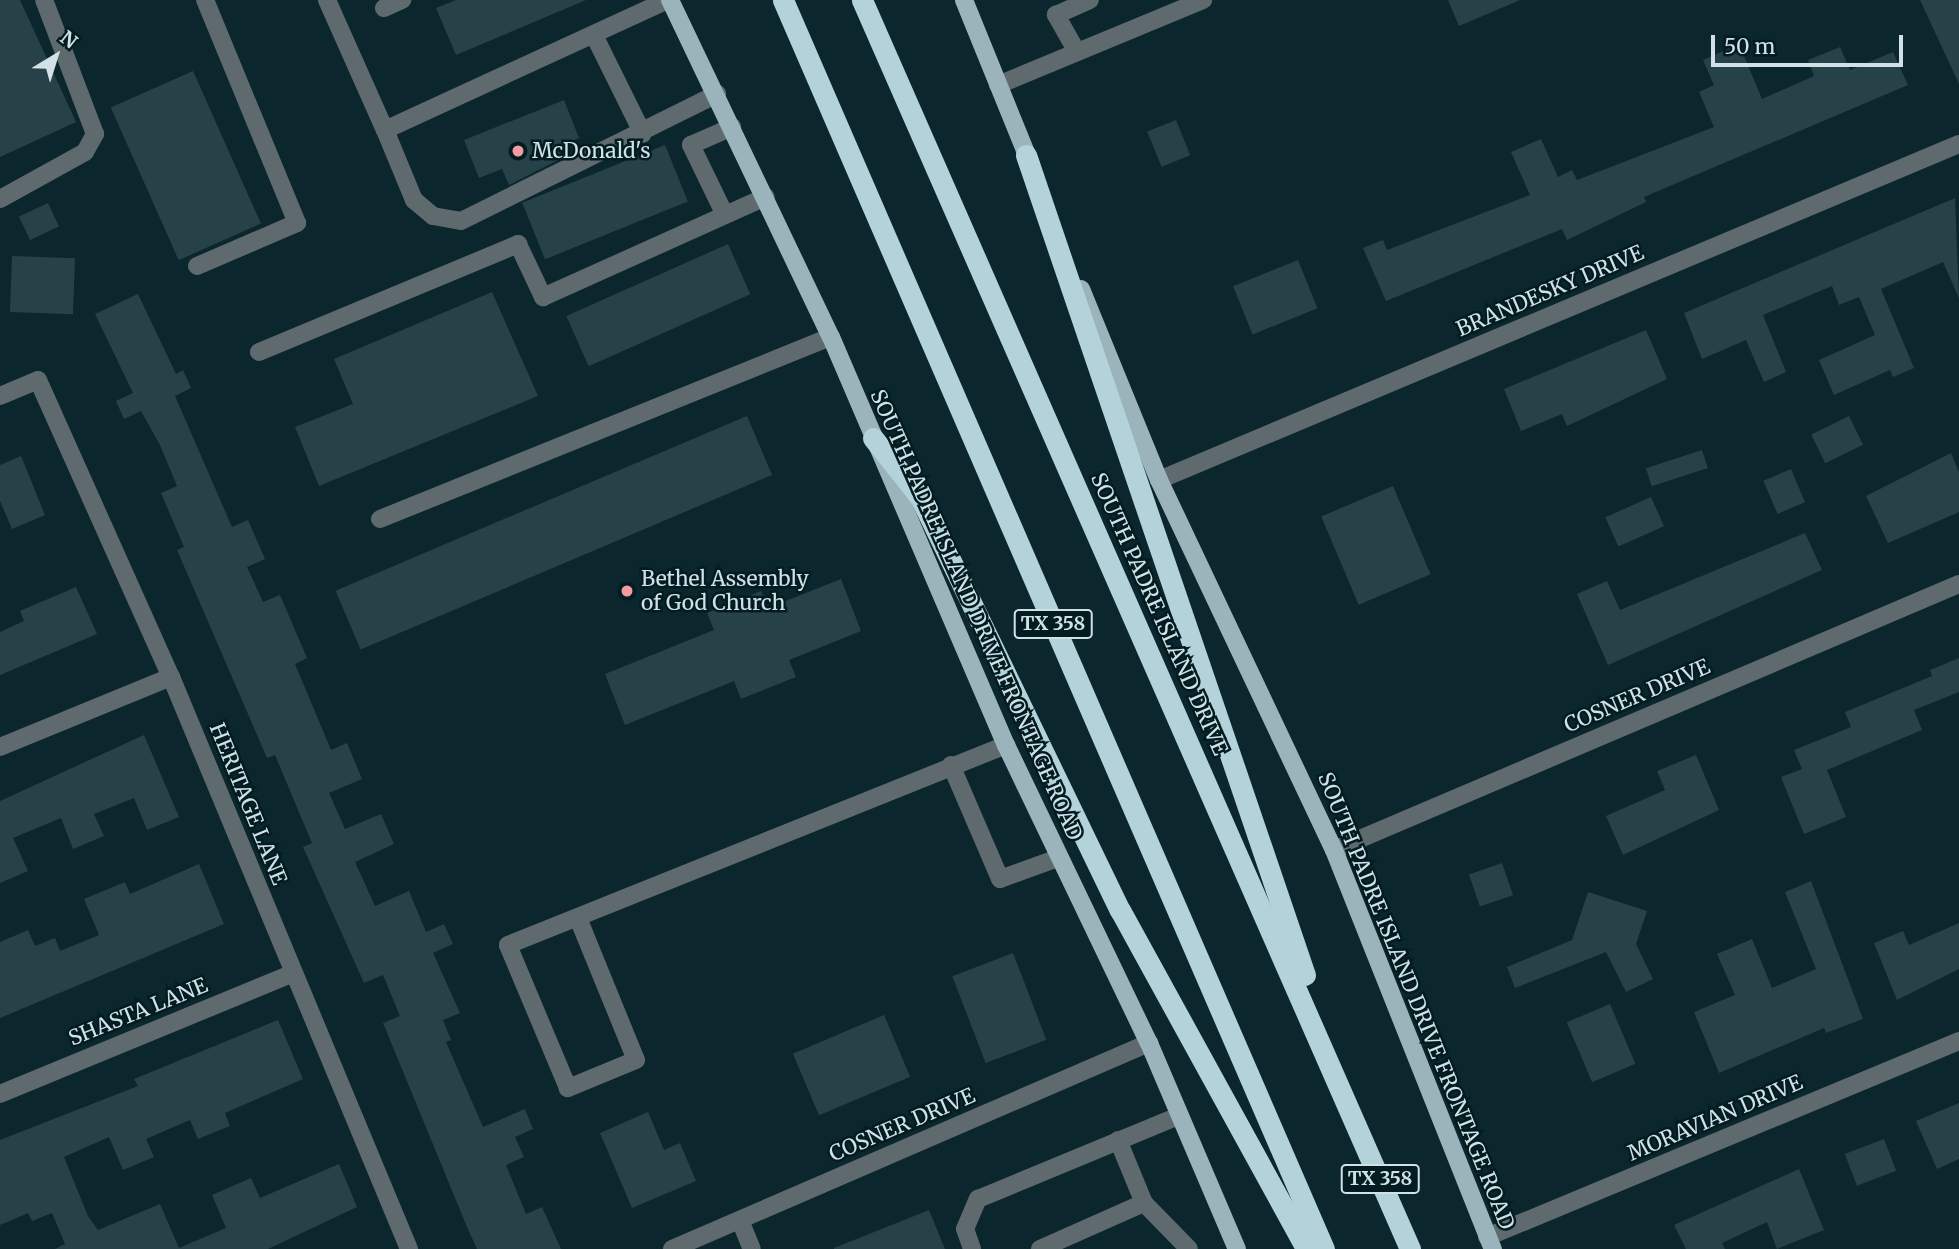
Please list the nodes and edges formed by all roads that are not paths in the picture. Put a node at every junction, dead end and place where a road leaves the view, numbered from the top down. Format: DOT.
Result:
graph roads {
  1 [pos="44,0"];
  2 [pos="205,0"];
  3 [pos="327,0"];
  4 [pos="402,0"];
  5 [pos="669,0"];
  6 [pos="783,0"];
  7 [pos="862,0"];
  8 [pos="1090,0"];
  9 [pos="1203,0"];
  10 [pos="962,3"];
  11 [pos="1053,7"];
  12 [pos="384,8"];
  13 [pos="594,34"];
  14 [pos="1077,52"];
  15 [pos="998,85"];
  16 [pos="717,94"];
  17 [pos="732,127"];
  18 [pos="385,130"];
  19 [pos="643,134"];
  20 [pos="1959,144"];
  21 [pos="1026,155"];
  22 [pos="766,197"];
  23 [pos="0,199"];
  24 [pos="725,215"];
  25 [pos="197,266"];
  26 [pos="831,337"];
  27 [pos="259,352"];
  28 [pos="0,396"];
  29 [pos="873,438"];
  30 [pos="1160,480"];
  31 [pos="380,519"];
  32 [pos="1959,584"];
  33 [pos="171,677"];
  34 [pos="1006,745"];
  35 [pos="0,747"];
  36 [pos="951,765"];
  37 [pos="1334,850"];
  38 [pos="1058,858"];
  39 [pos="578,918"];
  40 [pos="293,973"];
  41 [pos="1959,1041"];
  42 [pos="1149,1043"];
  43 [pos="0,1094"];
  44 [pos="1351,1109"];
  45 [pos="1178,1116"];
  46 [pos="1118,1140"];
  47 [pos="1144,1203"];
  48 [pos="740,1220"];
  49 [pos="1490,1243"];
  50 [pos="408,1249"];
  51 [pos="673,1249"];
  52 [pos="752,1249"];
  53 [pos="972,1249"];
  54 [pos="1040,1249"];
  55 [pos="1189,1249"];
  56 [pos="1236,1249"];
  57 [pos="1306,1249"];
  58 [pos="1324,1249"];
  59 [pos="1410,1249"];
  1 -- 23 [label="street"];
  2 -- 25 [label="street"];
  3 -- 18 [label="street"];
  4 -- 12 [label="street"];
  5 -- 13 [label="street"];
  5 -- 16 [label="main road, SOUTH PADRE ISLAND DRIVE FRONTAGE ROAD"];
  6 -- 58 [label="highway, TX 358"];
  7 -- 44 [label="highway, SOUTH PADRE ISLAND DRIVE / TX 358"];
  8 -- 11 [label="street"];
  9 -- 14 [label="street"];
  10 -- 15 [label="main road, SOUTH PADRE ISLAND DRIVE FRONTAGE ROAD"];
  11 -- 14 [label="street"];
  13 -- 18 [label="street"];
  13 -- 19 [label="street"];
  14 -- 15 [label="street"];
  15 -- 21 [label="main road, SOUTH PADRE ISLAND DRIVE FRONTAGE ROAD"];
  16 -- 17 [label="main road, SOUTH PADRE ISLAND DRIVE FRONTAGE ROAD"];
  16 -- 19 [label="street"];
  17 -- 22 [label="main road, SOUTH PADRE ISLAND DRIVE FRONTAGE ROAD"];
  17 -- 24 [label="street"];
  18 -- 19 [label="street"];
  20 -- 30 [label="street, BRANDESKY DRIVE"];
  21 -- 30 [label="main road, SOUTH PADRE ISLAND DRIVE FRONTAGE ROAD"];
  21 -- 44 [label="highway"];
  22 -- 24 [label="street"];
  22 -- 26 [label="main road, SOUTH PADRE ISLAND DRIVE FRONTAGE ROAD"];
  24 -- 27 [label="street"];
  26 -- 29 [label="main road, SOUTH PADRE ISLAND DRIVE FRONTAGE ROAD"];
  26 -- 31 [label="street"];
  28 -- 33 [label="street, HERITAGE LANE"];
  29 -- 34 [label="main road, SOUTH PADRE ISLAND DRIVE FRONTAGE ROAD"];
  29 -- 57 [label="highway"];
  30 -- 37 [label="main road, SOUTH PADRE ISLAND DRIVE FRONTAGE ROAD"];
  32 -- 37 [label="street, COSNER DRIVE"];
  33 -- 35 [label="street"];
  33 -- 40 [label="street, HERITAGE LANE"];
  34 -- 36 [label="street"];
  34 -- 38 [label="main road, SOUTH PADRE ISLAND DRIVE FRONTAGE ROAD"];
  36 -- 38 [label="street"];
  36 -- 39 [label="street"];
  37 -- 49 [label="main road, SOUTH PADRE ISLAND DRIVE FRONTAGE ROAD"];
  38 -- 42 [label="main road, SOUTH PADRE ISLAND DRIVE FRONTAGE ROAD"];
  39 -- 39 [label="street"];
  40 -- 43 [label="street, SHASTA LANE"];
  40 -- 50 [label="street, HERITAGE LANE"];
  41 -- 49 [label="street, MORAVIAN DRIVE"];
  42 -- 45 [label="main road, SOUTH PADRE ISLAND DRIVE FRONTAGE ROAD"];
  42 -- 48 [label="street, COSNER DRIVE"];
  44 -- 59 [label="highway, SOUTH PADRE ISLAND DRIVE / TX 358"];
  45 -- 46 [label="street"];
  45 -- 56 [label="main road, SOUTH PADRE ISLAND DRIVE FRONTAGE ROAD"];
  46 -- 47 [label="street"];
  46 -- 53 [label="street"];
  47 -- 54 [label="street"];
  47 -- 55 [label="street"];
  48 -- 51 [label="street, COSNER DRIVE"];
  48 -- 52 [label="street"];
}
